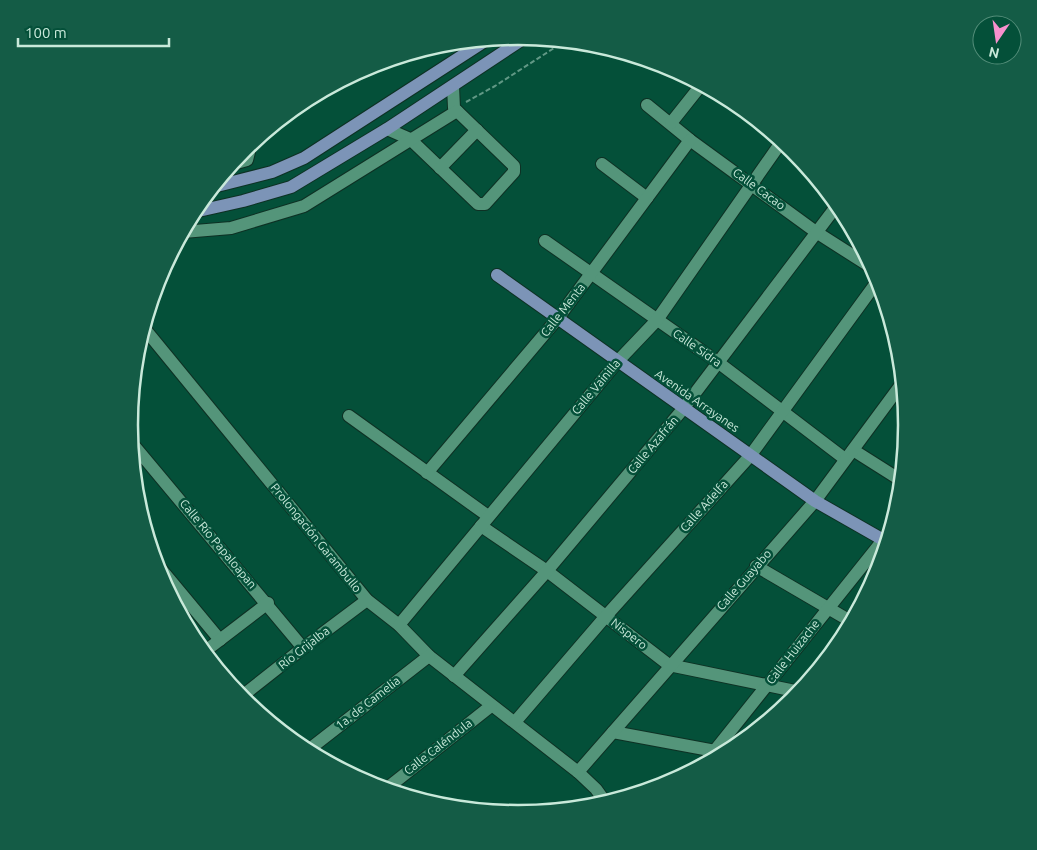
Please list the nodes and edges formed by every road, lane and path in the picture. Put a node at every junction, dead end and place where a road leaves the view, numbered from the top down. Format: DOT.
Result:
graph roads {
  1 [pos="514,45"];
  2 [pos="475,48"];
  3 [pos="453,86"];
  4 [pos="697,90"];
  5 [pos="647,105"];
  6 [pos="457,111"];
  7 [pos="671,123"];
  8 [pos="387,129"];
  9 [pos="476,130"];
  10 [pos="410,139"];
  11 [pos="690,140"];
  12 [pos="778,147"];
  13 [pos="602,164"];
  14 [pos="440,168"];
  15 [pos="751,183"];
  16 [pos="225,184"];
  17 [pos="647,198"];
  18 [pos="206,209"];
  19 [pos="832,211"];
  20 [pos="191,231"];
  21 [pos="816,232"];
  22 [pos="545,241"];
  23 [pos="861,260"];
  24 [pos="591,274"];
  25 [pos="497,275"];
  26 [pos="873,288"];
  27 [pos="558,318"];
  28 [pos="657,320"];
  29 [pos="149,335"];
  30 [pos="618,361"];
  31 [pos="719,362"];
  32 [pos="897,390"];
  33 [pos="683,409"];
  34 [pos="784,412"];
  35 [pos="349,416"];
  36 [pos="139,452"];
  37 [pos="849,454"];
  38 [pos="750,456"];
  39 [pos="427,473"];
  40 [pos="894,478"];
  41 [pos="815,501"];
  42 [pos="484,521"];
  43 [pos="881,539"];
  44 [pos="877,551"];
  45 [pos="756,566"];
  46 [pos="547,571"];
  47 [pos="174,585"];
  48 [pos="367,600"];
  49 [pos="268,603"];
  50 [pos="828,608"];
  51 [pos="606,616"];
  52 [pos="846,618"];
  53 [pos="399,625"];
  54 [pos="220,640"];
  55 [pos="211,647"];
  56 [pos="303,648"];
  57 [pos="429,656"];
  58 [pos="669,665"];
  59 [pos="454,676"];
  60 [pos="767,686"];
  61 [pos="791,690"];
  62 [pos="248,692"];
  63 [pos="491,706"];
  64 [pos="515,722"];
  65 [pos="613,732"];
  66 [pos="728,742"];
  67 [pos="314,745"];
  68 [pos="714,751"];
  69 [pos="578,772"];
  70 [pos="393,784"];
  71 [pos="601,796"];
  1 -- 3 [label="main road"];
  2 -- 16 [label="main road"];
  3 -- 6 [label="street"];
  3 -- 8 [label="main road"];
  4 -- 7 [label="street"];
  5 -- 7 [label="street, Calle Cacao"];
  6 -- 9 [label="street"];
  6 -- 10 [label="street"];
  7 -- 11 [label="street, Calle Cacao"];
  8 -- 10 [label="street"];
  8 -- 18 [label="main road"];
  9 -- 14 [label="street"];
  9 -- 14 [label="street"];
  10 -- 14 [label="street"];
  10 -- 20 [label="street"];
  11 -- 15 [label="street, Calle Cacao"];
  11 -- 17 [label="street, Calle Menta"];
  12 -- 15 [label="street, Calle Vainilla"];
  13 -- 17 [label="street"];
  15 -- 21 [label="street, Calle Cacao"];
  15 -- 28 [label="street, Calle Vainilla"];
  17 -- 24 [label="street, Calle Menta"];
  19 -- 21 [label="street, Calle Azafrán"];
  21 -- 23 [label="street, Calle Cacao"];
  21 -- 31 [label="street, Calle Azafrán"];
  22 -- 24 [label="street, Calle Sidra"];
  24 -- 27 [label="street, Calle Menta"];
  24 -- 28 [label="street, Calle Sidra"];
  25 -- 27 [label="main road, Avenida Arrayanes"];
  26 -- 34 [label="street, Calle Adelfa"];
  27 -- 30 [label="main road, Avenida Arrayanes"];
  27 -- 39 [label="street, Calle Menta"];
  28 -- 30 [label="street, Calle Vainilla"];
  28 -- 31 [label="street, Calle Sidra"];
  29 -- 48 [label="street, Prolongación Garambullo"];
  30 -- 33 [label="main road, Avenida Arrayanes"];
  30 -- 42 [label="street, Calle Vainilla"];
  31 -- 33 [label="street, Calle Azafrán"];
  31 -- 34 [label="street, Calle Sidra"];
  32 -- 37 [label="street, Calle Guayabo"];
  33 -- 38 [label="main road, Avenida Arrayanes"];
  33 -- 46 [label="street, Calle Azafrán"];
  34 -- 37 [label="street, Calle Sidra"];
  34 -- 38 [label="street, Calle Adelfa"];
  35 -- 39 [label="street, Nispero"];
  36 -- 49 [label="street, Calle Río Papaloapan"];
  37 -- 40 [label="street, Calle Sidra"];
  37 -- 41 [label="street, Calle Guayabo"];
  38 -- 41 [label="main road, Avenida Arrayanes"];
  38 -- 51 [label="street, Calle Adelfa"];
  39 -- 42 [label="street, Nispero"];
  41 -- 43 [label="main road, Avenida Arrayanes"];
  41 -- 45 [label="street, Calle Guayabo"];
  42 -- 46 [label="street, Nispero"];
  42 -- 53 [label="street, Calle Vainilla"];
  44 -- 50 [label="street, Calle Huizache"];
  45 -- 50 [label="street"];
  45 -- 58 [label="street, Calle Guayabo"];
  46 -- 51 [label="street, Nispero"];
  46 -- 59 [label="street, Calle Azafrán"];
  47 -- 54 [label="street"];
  48 -- 53 [label="street, Prolongación Garambullo"];
  48 -- 56 [label="street, Río Grijalba"];
  49 -- 54 [label="street"];
  49 -- 56 [label="street, Calle Río Papaloapan"];
  50 -- 52 [label="street"];
  50 -- 60 [label="street, Calle Huizache"];
  51 -- 58 [label="street, Nispero"];
  51 -- 64 [label="street, Calle Adelfa"];
  53 -- 57 [label="street, Prolongación Garambullo"];
  54 -- 55 [label="street"];
  56 -- 62 [label="street, Río Grijalba"];
  57 -- 59 [label="street, Prolongación Garambullo"];
  57 -- 67 [label="street, 1a. de Camelia"];
  58 -- 60 [label="street, Nispero"];
  58 -- 65 [label="street, Calle Guayabo"];
  59 -- 63 [label="street, Prolongación Garambullo"];
  60 -- 61 [label="street, Nispero"];
  60 -- 66 [label="street, Calle Huizache"];
  63 -- 64 [label="street, Prolongación Garambullo"];
  63 -- 70 [label="street, Calle Caléndula"];
  64 -- 69 [label="street, Prolongación Garambullo"];
  65 -- 68 [label="street"];
  65 -- 69 [label="street, Calle Guayabo"];
  69 -- 71 [label="street, Prolongación Garambullo"];
}
